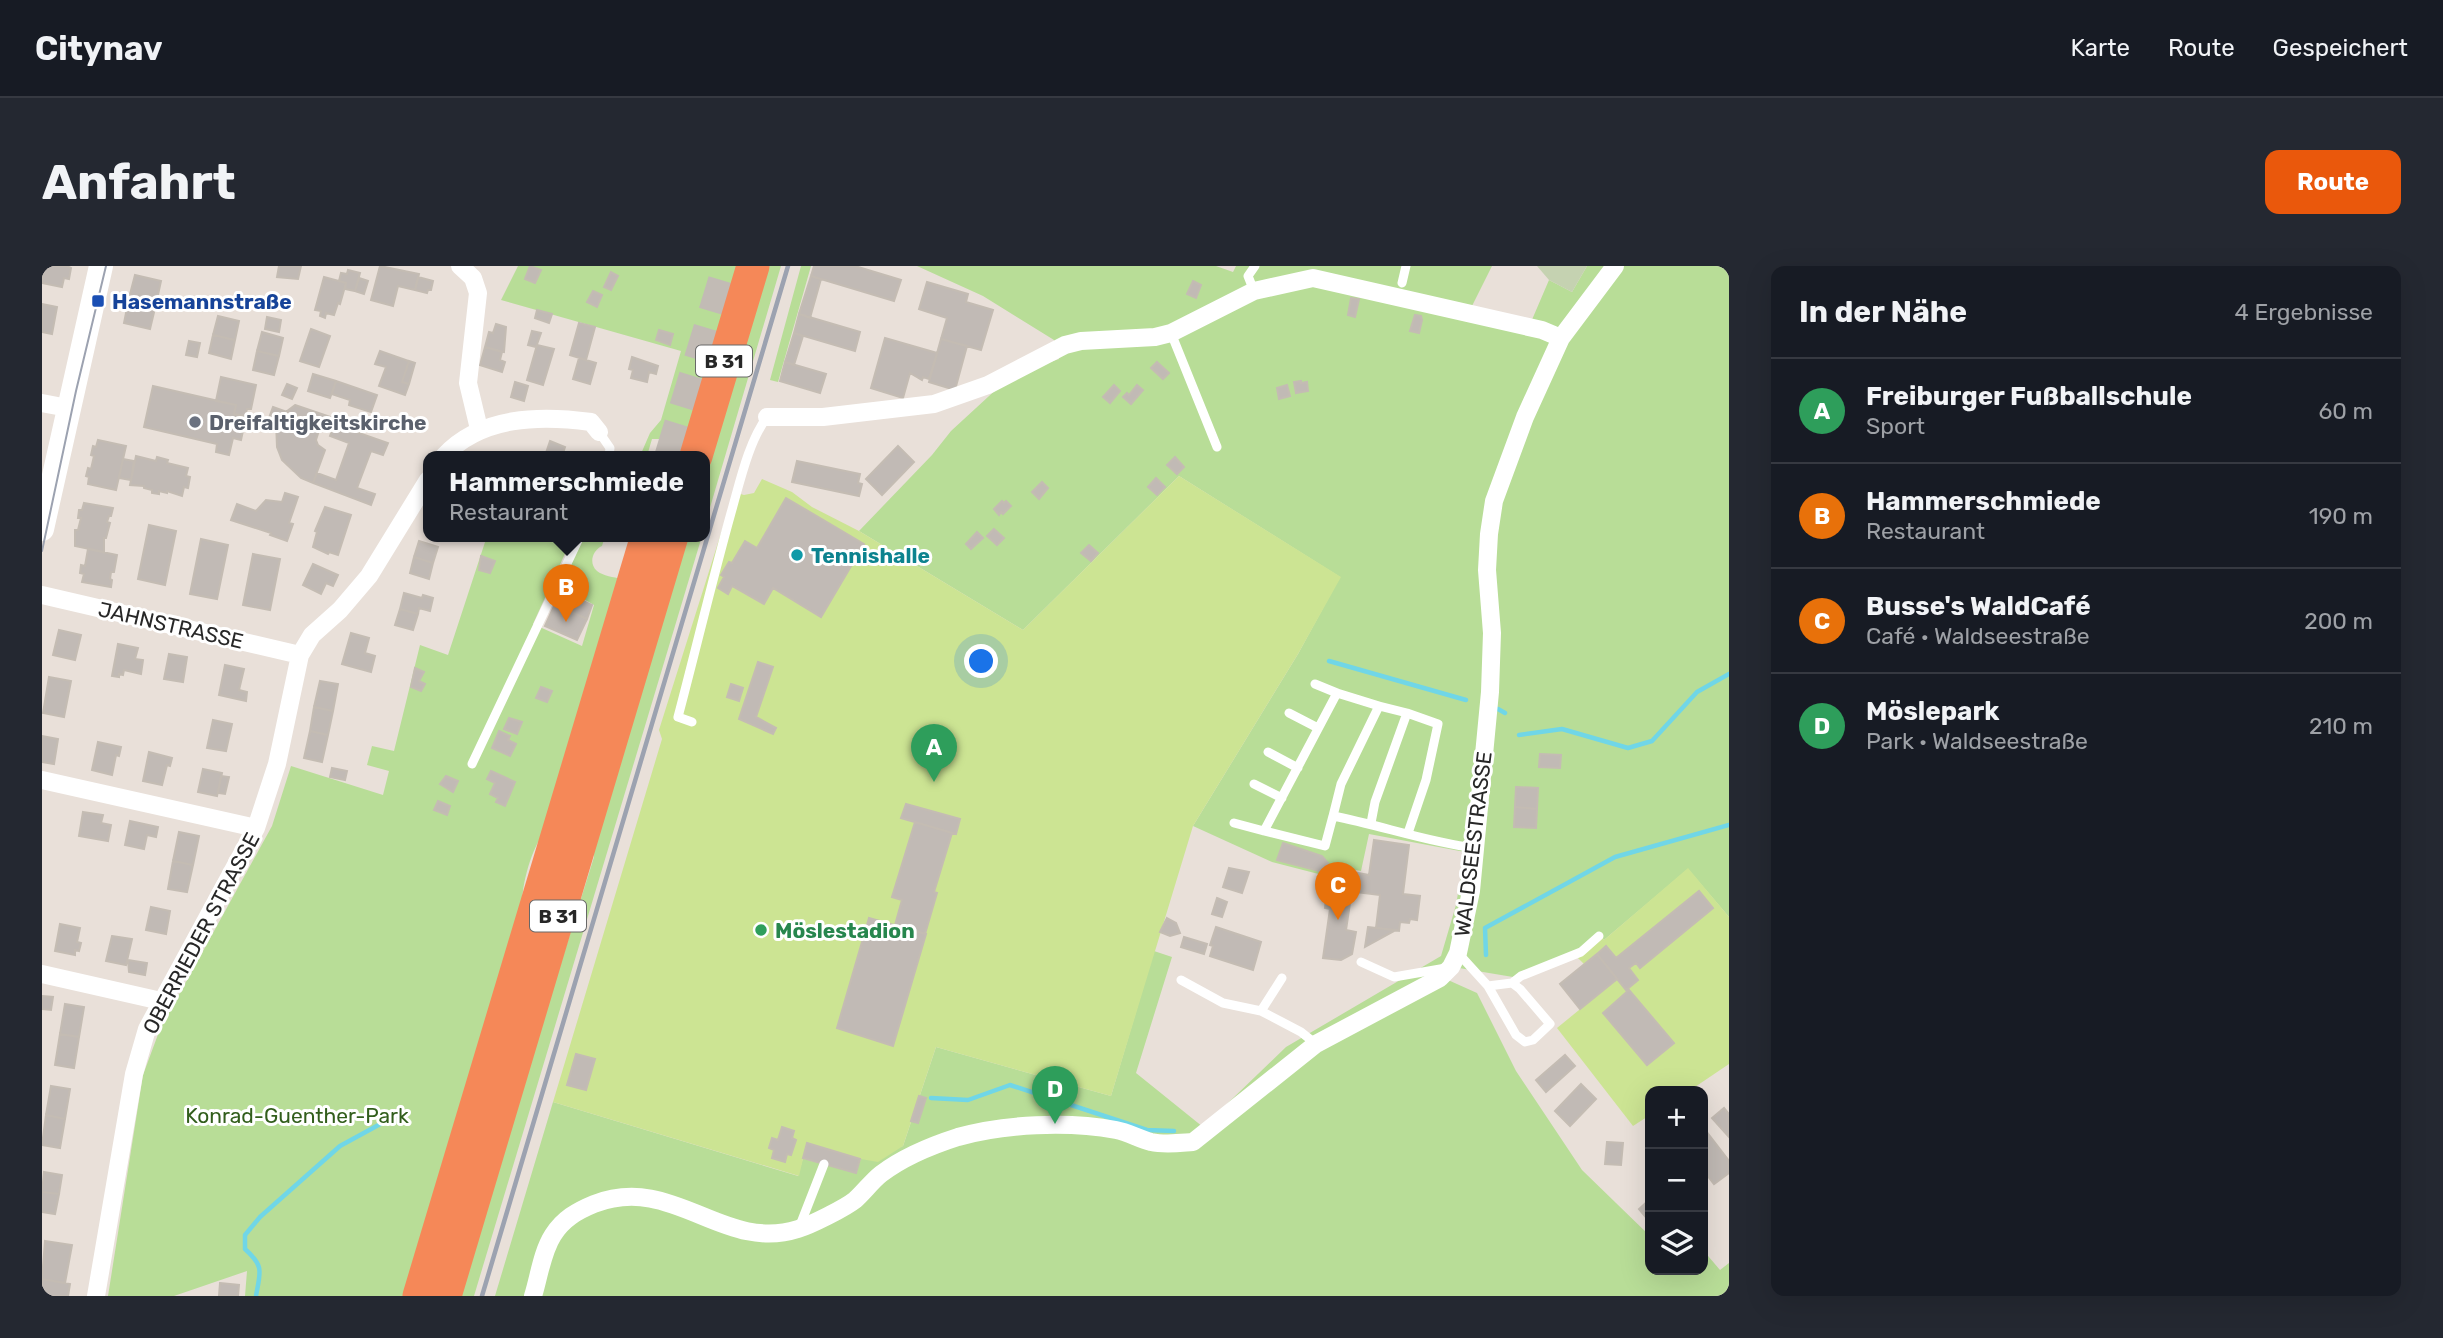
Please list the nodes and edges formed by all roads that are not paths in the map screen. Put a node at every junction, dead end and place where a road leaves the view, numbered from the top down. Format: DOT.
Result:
graph roads {
  1 [pos="101,266"];
  2 [pos="460,266"];
  3 [pos="752,266"];
  4 [pos="1255,266"];
  5 [pos="1406,266"];
  6 [pos="1615,266"];
  7 [pos="1402,283"];
  8 [pos="1254,291"];
  9 [pos="1171,333"];
  10 [pos="1561,338"];
  11 [pos="42,403"];
  12 [pos="68,408"];
  13 [pos="767,417"];
  14 [pos="479,429"];
  15 [pos="599,432"];
  16 [pos="1217,447"];
  17 [pos="449,451"];
  18 [pos="610,451"];
  19 [pos="697,451"];
  20 [pos="423,488"];
  21 [pos="42,529"];
  22 [pos="577,542"];
  23 [pos="645,542"];
  24 [pos="670,542"];
  25 [pos="42,595"];
  26 [pos="300,655"];
  27 [pos="1315,684"];
  28 [pos="1337,693"];
  29 [pos="1379,706"];
  30 [pos="1289,712"];
  31 [pos="1407,713"];
  32 [pos="692,722"];
  33 [pos="1318,728"];
  34 [pos="1268,752"];
  35 [pos="472,764"];
  36 [pos="1298,768"];
  37 [pos="42,780"];
  38 [pos="1254,783"];
  39 [pos="1282,798"];
  40 [pos="1332,816"];
  41 [pos="1234,823"];
  42 [pos="1371,823"];
  43 [pos="256,828"];
  44 [pos="1264,831"];
  45 [pos="1408,833"];
  46 [pos="1475,848"];
  47 [pos="1599,936"];
  48 [pos="1454,960"];
  49 [pos="1361,962"];
  50 [pos="42,974"];
  51 [pos="1282,978"];
  52 [pos="1181,980"];
  53 [pos="1512,983"];
  54 [pos="1488,986"];
  55 [pos="161,1002"];
  56 [pos="1261,1011"];
  57 [pos="1316,1044"];
  58 [pos="824,1164"];
  59 [pos="799,1229"];
  60 [pos="96,1296"];
  61 [pos="419,1296"];
  62 [pos="445,1296"];
  63 [pos="533,1296"];
  1 -- 12 [label="street"];
  2 -- 14 [label="street"];
  3 -- 19 [label="highway, B 31"];
  4 -- 8 [label="lane"];
  5 -- 7 [label="lane"];
  6 -- 10 [label="street, WALDSEESTRASSE"];
  8 -- 9 [label="street"];
  8 -- 10 [label="street"];
  9 -- 13 [label="street"];
  9 -- 16 [label="lane"];
  10 -- 46 [label="street, WALDSEESTRASSE"];
  11 -- 12 [label="street"];
  12 -- 21 [label="street"];
  13 -- 32 [label="lane"];
  14 -- 15 [label="street"];
  14 -- 17 [label="street"];
  15 -- 18 [label="lane"];
  20 -- 26 [label="street"];
  22 -- 35 [label="lane"];
  23 -- 61 [label="highway, B 31"];
  24 -- 62 [label="highway, B 31"];
  25 -- 26 [label="street, JAHNSTRASSE"];
  26 -- 43 [label="street, OBERRIEDER STRASSE"];
  27 -- 28 [label="lane"];
  28 -- 29 [label="lane"];
  28 -- 33 [label="lane"];
  29 -- 31 [label="lane"];
  29 -- 40 [label="lane"];
  30 -- 33 [label="lane"];
  31 -- 42 [label="lane"];
  31 -- 45 [label="lane"];
  33 -- 36 [label="lane"];
  34 -- 36 [label="lane"];
  36 -- 39 [label="lane"];
  37 -- 43 [label="street"];
  38 -- 39 [label="lane"];
  39 -- 44 [label="lane"];
  40 -- 42 [label="lane"];
  40 -- 44 [label="lane"];
  41 -- 44 [label="lane"];
  42 -- 45 [label="lane"];
  43 -- 55 [label="street, OBERRIEDER STRASSE"];
  45 -- 46 [label="lane"];
  46 -- 48 [label="street, WALDSEESTRASSE"];
  47 -- 53 [label="lane"];
  48 -- 49 [label="lane"];
  48 -- 54 [label="lane"];
  48 -- 57 [label="street"];
  50 -- 55 [label="street"];
  51 -- 56 [label="lane"];
  52 -- 56 [label="lane"];
  53 -- 54 [label="lane"];
  53 -- 54 [label="lane"];
  55 -- 60 [label="street, OBERRIEDER STRASSE"];
  56 -- 57 [label="lane"];
  57 -- 59 [label="street"];
  58 -- 59 [label="lane"];
  59 -- 63 [label="street"];
}
